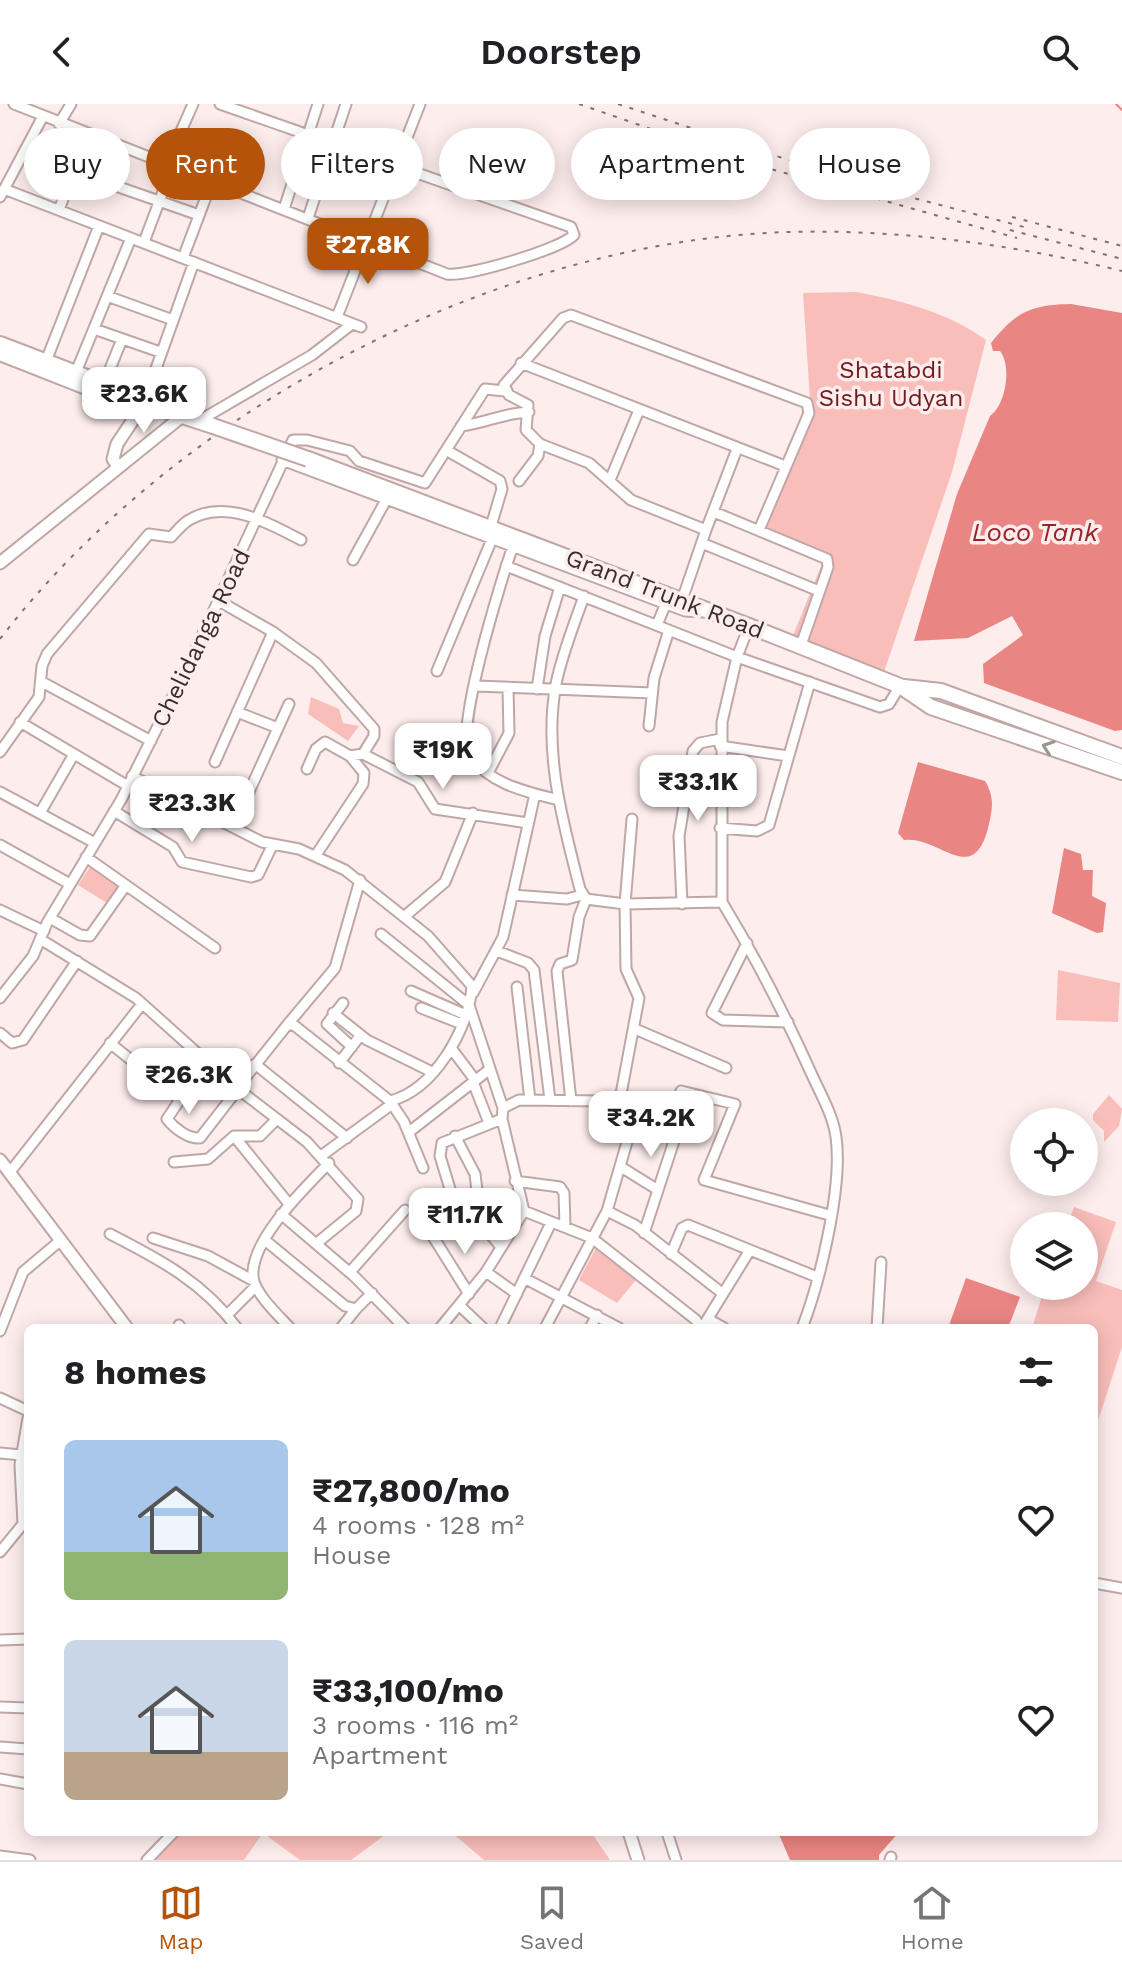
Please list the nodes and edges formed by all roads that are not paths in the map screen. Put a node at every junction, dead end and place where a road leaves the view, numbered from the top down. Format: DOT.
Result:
graph roads {
  1 [pos="71,104"];
  2 [pos="193,104"];
  3 [pos="220,104"];
  4 [pos="318,104"];
  5 [pos="346,104"];
  6 [pos="420,104"];
  7 [pos="16,105"];
  8 [pos="42,118"];
  9 [pos="59,124"];
  10 [pos="37,128"];
  11 [pos="70,128"];
  12 [pos="184,128"];
  13 [pos="287,128"];
  14 [pos="309,128"];
  15 [pos="338,128"];
  16 [pos="411,128"];
  17 [pos="24,154"];
  18 [pos="423,176"];
  19 [pos="130,191"];
  20 [pos="2,193"];
  21 [pos="63,200"];
  22 [pos="205,200"];
  23 [pos="261,200"];
  24 [pos="287,200"];
  25 [pos="314,200"];
  26 [pos="385,200"];
  27 [pos="158,201"];
  28 [pos="284,209"];
  29 [pos="59,210"];
  30 [pos="199,215"];
  31 [pos="308,218"];
  32 [pos="99,226"];
  33 [pos="131,238"];
  34 [pos="144,242"];
  35 [pos="369,242"];
  36 [pos="183,258"];
  37 [pos="194,262"];
  38 [pos="107,296"];
  39 [pos="337,317"];
  40 [pos="173,320"];
  41 [pos="94,329"];
  42 [pos="122,339"];
  43 [pos="0,344"];
  44 [pos="160,352"];
  45 [pos="0,353"];
  46 [pos="46,361"];
  47 [pos="521,363"];
  48 [pos="76,372"];
  49 [pos="104,384"];
  50 [pos="505,391"];
  51 [pos="136,400"];
  52 [pos="639,410"];
  53 [pos="529,412"];
  54 [pos="181,417"];
  55 [pos="205,424"];
  56 [pos="461,426"];
  57 [pos="540,444"];
  58 [pos="737,449"];
  59 [pos="446,450"];
  60 [pos="280,463"];
  61 [pos="117,465"];
  62 [pos="785,466"];
  63 [pos="610,480"];
  64 [pos="519,481"];
  65 [pos="386,500"];
  66 [pos="714,512"];
  67 [pos="257,519"];
  68 [pos="706,530"];
  69 [pos="759,530"];
  70 [pos="492,533"];
  71 [pos="301,540"];
  72 [pos="704,544"];
  73 [pos="513,546"];
  74 [pos="353,560"];
  75 [pos="0,563"];
  76 [pos="506,566"];
  77 [pos="560,587"];
  78 [pos="819,591"];
  79 [pos="584,596"];
  80 [pos="682,600"];
  81 [pos="219,601"];
  82 [pos="666,603"];
  83 [pos="715,613"];
  84 [pos="657,625"];
  85 [pos="749,626"];
  86 [pos="669,630"];
  87 [pos="273,632"];
  88 [pos="800,648"];
  89 [pos="737,657"];
  90 [pos="437,671"];
  91 [pos="42,682"];
  92 [pos="810,682"];
  93 [pos="476,686"];
  94 [pos="900,686"];
  95 [pos="508,688"];
  96 [pos="555,688"];
  97 [pos="537,689"];
  98 [pos="652,693"];
  99 [pos="289,704"];
  100 [pos="237,712"];
  101 [pos="20,722"];
  102 [pos="649,726"];
  103 [pos="278,728"];
  104 [pos="151,741"];
  105 [pos="720,742"];
  106 [pos="0,752"];
  107 [pos="74,754"];
  108 [pos="363,754"];
  109 [pos="350,756"];
  110 [pos="788,756"];
  111 [pos="1122,757"];
  112 [pos="215,762"];
  113 [pos="307,769"];
  114 [pos="1122,772"];
  115 [pos="488,773"];
  116 [pos="130,781"];
  117 [pos="0,792"];
  118 [pos="535,794"];
  119 [pos="559,800"];
  120 [pos="114,811"];
  121 [pos="40,813"];
  122 [pos="473,813"];
  123 [pos="632,819"];
  124 [pos="528,823"];
  125 [pos="233,827"];
  126 [pos="720,828"];
  127 [pos="95,843"];
  128 [pos="273,844"];
  129 [pos="3,847"];
  130 [pos="316,855"];
  131 [pos="86,857"];
  132 [pos="0,859"];
  133 [pos="360,880"];
  134 [pos="70,884"];
  135 [pos="126,885"];
  136 [pos="512,895"];
  137 [pos="584,897"];
  138 [pos="722,902"];
  139 [pos="625,904"];
  140 [pos="682,904"];
  141 [pos="0,910"];
  142 [pos="405,916"];
  143 [pos="50,918"];
  144 [pos="381,934"];
  145 [pos="42,935"];
  146 [pos="747,943"];
  147 [pos="215,948"];
  148 [pos="497,951"];
  149 [pos="77,961"];
  150 [pos="517,987"];
  151 [pos="411,991"];
  152 [pos="0,998"];
  153 [pos="343,1003"];
  154 [pos="142,1004"];
  155 [pos="421,1008"];
  156 [pos="467,1010"];
  157 [pos="333,1013"];
  158 [pos="788,1022"];
  159 [pos="288,1024"];
  160 [pos="635,1029"];
  161 [pos="0,1033"];
  162 [pos="360,1036"];
  163 [pos="110,1043"];
  164 [pos="352,1047"];
  165 [pos="451,1048"];
  166 [pos="205,1062"];
  167 [pos="339,1063"];
  168 [pos="255,1064"];
  169 [pos="726,1068"];
  170 [pos="490,1069"];
  171 [pos="432,1072"];
  172 [pos="474,1081"];
  173 [pos="236,1088"];
  174 [pos="621,1094"];
  175 [pos="178,1098"];
  176 [pos="530,1100"];
  177 [pos="550,1100"];
  178 [pos="571,1101"];
  179 [pos="391,1102"];
  180 [pos="502,1113"];
  181 [pos="277,1119"];
  182 [pos="489,1123"];
  183 [pos="409,1132"];
  184 [pos="234,1136"];
  185 [pos="455,1136"];
  186 [pos="347,1138"];
  187 [pos="325,1159"];
  188 [pos="0,1160"];
  189 [pos="174,1162"];
  190 [pos="621,1167"];
  191 [pos="423,1168"];
  192 [pos="10,1172"];
  193 [pos="515,1181"];
  194 [pos="658,1190"];
  195 [pos="289,1204"];
  196 [pos="405,1210"];
  197 [pos="524,1211"];
  198 [pos="607,1211"];
  199 [pos="281,1214"];
  200 [pos="829,1215"];
  201 [pos="460,1222"];
  202 [pos="551,1223"];
  203 [pos="565,1227"];
  204 [pos="644,1233"];
  205 [pos="110,1234"];
  206 [pos="432,1235"];
  207 [pos="153,1238"];
  208 [pos="592,1238"];
  209 [pos="61,1240"];
  210 [pos="266,1241"];
  211 [pos="317,1243"];
  212 [pos="501,1247"];
  213 [pos="750,1250"];
  214 [pos="671,1254"];
  215 [pos="881,1262"];
  216 [pos="350,1272"];
  217 [pos="486,1272"];
  218 [pos="817,1277"];
  219 [pos="524,1278"];
  220 [pos="255,1284"];
  221 [pos="372,1293"];
  222 [pos="722,1293"];
  223 [pos="469,1294"];
  224 [pos="517,1294"];
  225 [pos="563,1298"];
  226 [pos="460,1306"];
  227 [pos="356,1309"];
  228 [pos="227,1315"];
  229 [pos="597,1315"];
  230 [pos="124,1324"];
  231 [pos="234,1324"];
  232 [pos="287,1324"];
  233 [pos="344,1324"];
  234 [pos="399,1324"];
  235 [pos="444,1324"];
  236 [pos="479,1324"];
  237 [pos="502,1324"];
  238 [pos="547,1324"];
  239 [pos="592,1324"];
  240 [pos="612,1324"];
  241 [pos="702,1324"];
  242 [pos="704,1324"];
  243 [pos="803,1324"];
  244 [pos="877,1324"];
  245 [pos="0,1331"];
  246 [pos="0,1398"];
  247 [pos="24,1409"];
  248 [pos="24,1440"];
  249 [pos="0,1453"];
  250 [pos="21,1455"];
  251 [pos="24,1508"];
  252 [pos="24,1526"];
  253 [pos="0,1552"];
  254 [pos="1098,1584"];
  255 [pos="1122,1588"];
  256 [pos="24,1639"];
  257 [pos="0,1640"];
  258 [pos="0,1707"];
  259 [pos="24,1708"];
  260 [pos="0,1747"];
  261 [pos="24,1749"];
  262 [pos="0,1779"];
  263 [pos="24,1783"];
  264 [pos="170,1836"];
  265 [pos="634,1836"];
  266 [pos="668,1836"];
  267 [pos="0,1856"];
  268 [pos="30,1860"];
  269 [pos="147,1860"];
  270 [pos="638,1860"];
  271 [pos="676,1860"];
  1 -- 9 [label="street"];
  2 -- 12 [label="street"];
  3 -- 13 [label="street"];
  4 -- 14 [label="street"];
  5 -- 15 [label="street"];
  6 -- 16 [label="street"];
  7 -- 8 [label="street"];
  8 -- 9 [label="street"];
  8 -- 10 [label="street"];
  9 -- 11 [label="street"];
  17 -- 20 [label="street"];
  18 -- 35 [label="street"];
  19 -- 27 [label="street"];
  20 -- 29 [label="street"];
  21 -- 29 [label="street"];
  22 -- 30 [label="street"];
  23 -- 28 [label="street"];
  24 -- 28 [label="street"];
  25 -- 31 [label="street"];
  26 -- 35 [label="street"];
  27 -- 30 [label="street"];
  27 -- 34 [label="street"];
  28 -- 31 [label="street"];
  29 -- 32 [label="street"];
  30 -- 36 [label="street"];
  31 -- 35 [label="street"];
  32 -- 33 [label="street"];
  32 -- 46 [label="street"];
  33 -- 34 [label="street"];
  33 -- 38 [label="street"];
  34 -- 36 [label="street"];
  35 -- 39 [label="street"];
  36 -- 37 [label="street"];
  37 -- 39 [label="street"];
  37 -- 40 [label="street"];
  38 -- 40 [label="street"];
  38 -- 41 [label="street"];
  39 -- 55 [label="street"];
  40 -- 44 [label="street"];
  41 -- 42 [label="street"];
  41 -- 48 [label="street"];
  42 -- 44 [label="street"];
  42 -- 49 [label="street"];
  43 -- 46 [label="main road"];
  44 -- 51 [label="street"];
  45 -- 51 [label="main road"];
  46 -- 48 [label="main road"];
  47 -- 50 [label="street"];
  47 -- 52 [label="street"];
  47 -- 62 [label="street"];
  48 -- 49 [label="main road"];
  49 -- 51 [label="main road"];
  50 -- 53 [label="street"];
  50 -- 56 [label="street"];
  51 -- 54 [label="main road, Grand Trunk Road"];
  51 -- 61 [label="street"];
  52 -- 58 [label="street"];
  52 -- 63 [label="street"];
  53 -- 56 [label="street"];
  53 -- 57 [label="street"];
  54 -- 55 [label="main road, Grand Trunk Road"];
  54 -- 61 [label="street"];
  55 -- 70 [label="main road, Grand Trunk Road, bridge"];
  56 -- 59 [label="street"];
  57 -- 63 [label="street"];
  57 -- 64 [label="street"];
  58 -- 62 [label="street"];
  58 -- 66 [label="street"];
  59 -- 60 [label="street"];
  59 -- 70 [label="street"];
  60 -- 65 [label="street"];
  60 -- 67 [label="street, Chelidanga Road"];
  61 -- 75 [label="street"];
  62 -- 69 [label="street"];
  63 -- 68 [label="street"];
  65 -- 70 [label="street"];
  65 -- 74 [label="street"];
  66 -- 68 [label="street"];
  66 -- 69 [label="street"];
  67 -- 71 [label="street"];
  67 -- 81 [label="street, Chelidanga Road"];
  67 -- 91 [label="street"];
  68 -- 72 [label="street"];
  69 -- 78 [label="street"];
  70 -- 73 [label="street"];
  70 -- 80 [label="main road, Grand Trunk Road"];
  70 -- 90 [label="street"];
  72 -- 78 [label="street"];
  72 -- 80 [label="street"];
  73 -- 76 [label="street"];
  73 -- 82 [label="street"];
  76 -- 77 [label="street"];
  76 -- 93 [label="street"];
  77 -- 79 [label="street"];
  77 -- 97 [label="street"];
  78 -- 88 [label="street"];
  79 -- 84 [label="street"];
  79 -- 96 [label="street"];
  80 -- 83 [label="main road, Grand Trunk Road"];
  81 -- 87 [label="street"];
  81 -- 104 [label="street, Chelidanga Road"];
  82 -- 83 [label="street"];
  82 -- 84 [label="street"];
  83 -- 85 [label="main road, Grand Trunk Road"];
  84 -- 86 [label="street"];
  85 -- 88 [label="main road, Grand Trunk Road"];
  85 -- 89 [label="street"];
  86 -- 89 [label="street"];
  86 -- 98 [label="street"];
  87 -- 100 [label="street"];
  87 -- 108 [label="street"];
  88 -- 94 [label="main road, Grand Trunk Road"];
  89 -- 92 [label="street"];
  89 -- 105 [label="street"];
  91 -- 101 [label="street"];
  91 -- 104 [label="street"];
  92 -- 94 [label="street"];
  92 -- 110 [label="street"];
  93 -- 95 [label="street"];
  93 -- 115 [label="street"];
  94 -- 111 [label="main road"];
  114 -- 94 [label="main road, Grand Trunk Road, one-way"];
  95 -- 97 [label="street"];
  95 -- 115 [label="street"];
  96 -- 97 [label="street"];
  96 -- 98 [label="street"];
  96 -- 119 [label="street"];
  98 -- 102 [label="street"];
  99 -- 103 [label="street"];
  100 -- 103 [label="street"];
  100 -- 112 [label="street"];
  101 -- 106 [label="street"];
  101 -- 107 [label="street"];
  103 -- 125 [label="street"];
  104 -- 116 [label="street, Chelidanga Road"];
  105 -- 110 [label="street"];
  105 -- 126 [label="street"];
  105 -- 140 [label="street"];
  107 -- 116 [label="street"];
  107 -- 121 [label="street"];
  108 -- 109 [label="street"];
  108 -- 122 [label="street"];
  109 -- 113 [label="street"];
  109 -- 130 [label="street"];
  110 -- 126 [label="street"];
  115 -- 118 [label="street"];
  116 -- 120 [label="street, Chelidanga Road"];
  116 -- 125 [label="street"];
  117 -- 121 [label="street"];
  118 -- 119 [label="street"];
  118 -- 124 [label="street"];
  119 -- 137 [label="street"];
  120 -- 127 [label="street, Chelidanga Road"];
  120 -- 128 [label="street"];
  121 -- 127 [label="street"];
  122 -- 124 [label="street"];
  122 -- 142 [label="street"];
  123 -- 139 [label="street"];
  124 -- 136 [label="street"];
  125 -- 128 [label="street"];
  126 -- 138 [label="street"];
  127 -- 131 [label="street, Chelidanga Road"];
  128 -- 130 [label="street"];
  129 -- 132 [label="street"];
  129 -- 134 [label="street"];
  130 -- 133 [label="street"];
  131 -- 134 [label="street, Chelidanga Road"];
  131 -- 135 [label="street"];
  133 -- 142 [label="street"];
  133 -- 159 [label="street"];
  134 -- 143 [label="street, Chelidanga Road"];
  135 -- 143 [label="street"];
  135 -- 147 [label="street"];
  136 -- 137 [label="street"];
  136 -- 148 [label="street"];
  137 -- 139 [label="street"];
  137 -- 178 [label="street"];
  138 -- 140 [label="street"];
  138 -- 146 [label="street"];
  139 -- 140 [label="street"];
  139 -- 160 [label="street"];
  141 -- 145 [label="street"];
  142 -- 156 [label="street"];
  143 -- 145 [label="street, Chelidanga Road"];
  144 -- 156 [label="street"];
  145 -- 149 [label="street"];
  145 -- 152 [label="street, Chelidanga Road"];
  146 -- 158 [label="street"];
  146 -- 158 [label="street"];
  148 -- 156 [label="street"];
  148 -- 177 [label="street"];
  149 -- 154 [label="street"];
  149 -- 161 [label="street"];
  150 -- 176 [label="street"];
  151 -- 156 [label="street"];
  153 -- 157 [label="street"];
  154 -- 163 [label="street"];
  154 -- 166 [label="street"];
  155 -- 156 [label="street"];
  156 -- 165 [label="street"];
  156 -- 170 [label="street"];
  157 -- 162 [label="street"];
  157 -- 164 [label="street"];
  158 -- 200 [label="street"];
  159 -- 167 [label="street"];
  159 -- 168 [label="street"];
  160 -- 169 [label="street"];
  160 -- 174 [label="street"];
  162 -- 164 [label="street"];
  162 -- 171 [label="street"];
  163 -- 175 [label="street"];
  163 -- 192 [label="street"];
  164 -- 167 [label="street"];
  165 -- 171 [label="street"];
  165 -- 172 [label="street"];
  166 -- 173 [label="street"];
  166 -- 175 [label="street"];
  167 -- 179 [label="street"];
  168 -- 173 [label="street"];
  168 -- 186 [label="street"];
  170 -- 172 [label="street"];
  170 -- 180 [label="street"];
  171 -- 179 [label="street"];
  172 -- 182 [label="street"];
  172 -- 183 [label="street"];
  173 -- 175 [label="street"];
  173 -- 181 [label="street"];
  174 -- 178 [label="street"];
  174 -- 190 [label="street"];
  176 -- 177 [label="street"];
  176 -- 180 [label="street"];
  177 -- 178 [label="street"];
  179 -- 183 [label="street"];
  179 -- 186 [label="street"];
  180 -- 182 [label="street"];
  180 -- 193 [label="street"];
  181 -- 184 [label="street"];
  181 -- 187 [label="street"];
  182 -- 185 [label="street"];
  183 -- 191 [label="street"];
  184 -- 189 [label="street"];
  184 -- 195 [label="street"];
  185 -- 201 [label="street"];
  185 -- 212 [label="street"];
  186 -- 187 [label="street"];
  187 -- 195 [label="street"];
  187 -- 211 [label="street"];
  188 -- 192 [label="street"];
  190 -- 194 [label="street"];
  190 -- 198 [label="street"];
  192 -- 209 [label="street"];
  193 -- 197 [label="street"];
  193 -- 203 [label="street"];
  194 -- 200 [label="street"];
  194 -- 204 [label="street"];
  195 -- 199 [label="street"];
  196 -- 216 [label="street"];
  197 -- 202 [label="street"];
  197 -- 212 [label="street"];
  198 -- 204 [label="street"];
  198 -- 208 [label="street"];
  199 -- 210 [label="street"];
  199 -- 211 [label="street"];
  200 -- 218 [label="street"];
  202 -- 203 [label="street"];
  202 -- 219 [label="street"];
  203 -- 208 [label="street"];
  204 -- 214 [label="street"];
  205 -- 228 [label="street"];
  206 -- 223 [label="street"];
  207 -- 220 [label="street"];
  208 -- 225 [label="street"];
  208 -- 241 [label="street"];
  209 -- 230 [label="street"];
  209 -- 245 [label="street"];
  210 -- 220 [label="street"];
  210 -- 227 [label="street"];
  211 -- 216 [label="street"];
  212 -- 217 [label="street"];
  213 -- 214 [label="street"];
  213 -- 218 [label="street"];
  213 -- 222 [label="street"];
  214 -- 222 [label="street"];
  215 -- 244 [label="street"];
  216 -- 221 [label="street"];
  217 -- 223 [label="street"];
  217 -- 224 [label="street"];
  218 -- 243 [label="street"];
  219 -- 224 [label="street"];
  219 -- 225 [label="street"];
  220 -- 228 [label="street"];
  220 -- 232 [label="street"];
  221 -- 227 [label="street"];
  221 -- 234 [label="street"];
  222 -- 242 [label="street"];
  223 -- 226 [label="street"];
  224 -- 237 [label="street"];
  225 -- 229 [label="street"];
  225 -- 238 [label="street"];
  226 -- 235 [label="street"];
  226 -- 236 [label="street"];
  227 -- 233 [label="street"];
  228 -- 231 [label="street"];
  229 -- 239 [label="street"];
  229 -- 240 [label="street"];
  246 -- 247 [label="street"];
  248 -- 250 [label="street"];
  249 -- 250 [label="street"];
  250 -- 251 [label="street"];
  252 -- 253 [label="street"];
  254 -- 255 [label="street"];
  256 -- 257 [label="street"];
  258 -- 259 [label="street"];
  260 -- 261 [label="street"];
  262 -- 263 [label="street"];
  264 -- 269 [label="street"];
  265 -- 270 [label="street"];
  266 -- 271 [label="street"];
  267 -- 268 [label="street"];
}
